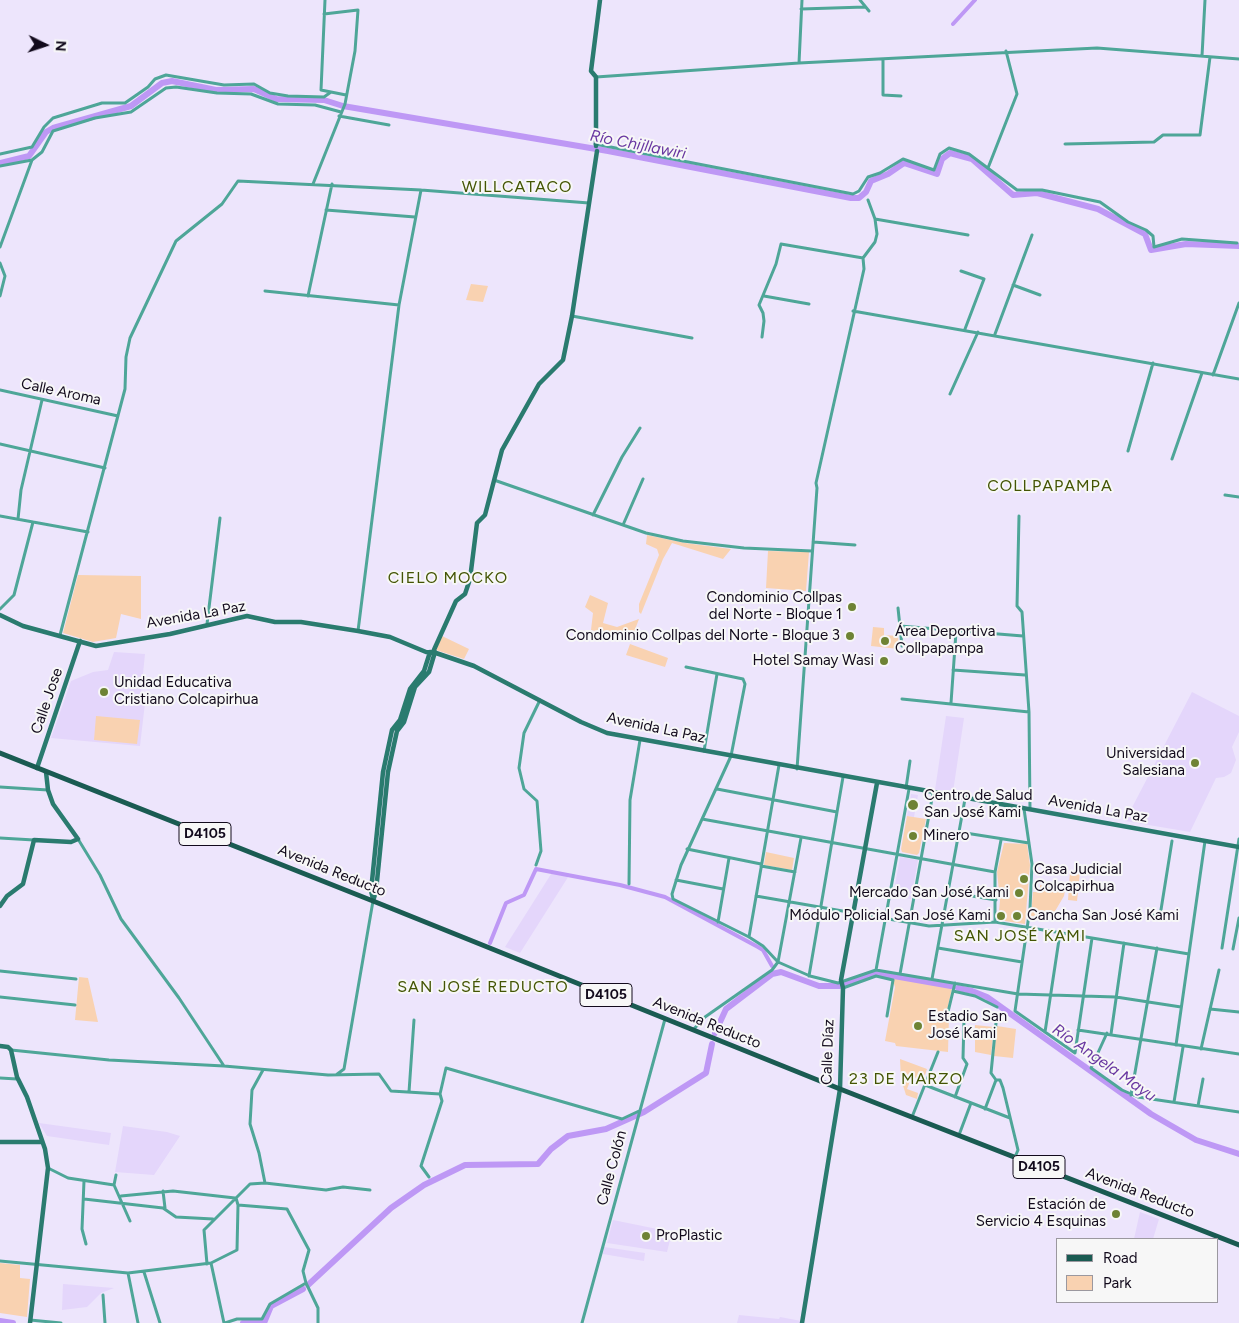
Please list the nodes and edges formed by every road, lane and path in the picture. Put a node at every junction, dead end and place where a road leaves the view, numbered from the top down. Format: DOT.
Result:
graph roads {
  1 [pos="325,0"];
  2 [pos="600,0"];
  3 [pos="802,0"];
  4 [pos="860,0"];
  5 [pos="1205,0"];
  6 [pos="865,7"];
  7 [pos="801,9"];
  8 [pos="869,11"];
  9 [pos="324,14"];
  10 [pos="1006,51"];
  11 [pos="1202,56"];
  12 [pos="1210,56"];
  13 [pos="883,59"];
  14 [pos="1239,59"];
  15 [pos="798,63"];
  16 [pos="596,77"];
  17 [pos="331,92"];
  18 [pos="346,95"];
  19 [pos="901,96"];
  20 [pos="342,110"];
  21 [pos="339,116"];
  22 [pos="389,125"];
  23 [pos="1065,144"];
  24 [pos="596,147"];
  25 [pos="0,154"];
  26 [pos="32,160"];
  27 [pos="0,166"];
  28 [pos="988,168"];
  29 [pos="313,184"];
  30 [pos="332,184"];
  31 [pos="421,190"];
  32 [pos="868,200"];
  33 [pos="589,203"];
  34 [pos="326,210"];
  35 [pos="415,217"];
  36 [pos="875,218"];
  37 [pos="968,235"];
  38 [pos="1032,235"];
  39 [pos="1237,243"];
  40 [pos="0,247"];
  41 [pos="862,258"];
  42 [pos="0,263"];
  43 [pos="961,272"];
  44 [pos="1013,285"];
  45 [pos="266,291"];
  46 [pos="1040,295"];
  47 [pos="0,296"];
  48 [pos="308,296"];
  49 [pos="764,296"];
  50 [pos="809,304"];
  51 [pos="1239,304"];
  52 [pos="399,305"];
  53 [pos="853,310"];
  54 [pos="572,316"];
  55 [pos="965,329"];
  56 [pos="978,332"];
  57 [pos="995,334"];
  58 [pos="762,337"];
  59 [pos="692,338"];
  60 [pos="1153,364"];
  61 [pos="1202,373"];
  62 [pos="1213,375"];
  63 [pos="1239,379"];
  64 [pos="0,390"];
  65 [pos="950,394"];
  66 [pos="42,400"];
  67 [pos="118,416"];
  68 [pos="640,428"];
  69 [pos="0,444"];
  70 [pos="30,450"];
  71 [pos="1128,451"];
  72 [pos="1172,459"];
  73 [pos="105,468"];
  74 [pos="644,479"];
  75 [pos="493,480"];
  76 [pos="1225,495"];
  77 [pos="1239,498"];
  78 [pos="593,515"];
  79 [pos="0,516"];
  80 [pos="1019,516"];
  81 [pos="220,518"];
  82 [pos="18,519"];
  83 [pos="33,522"];
  84 [pos="623,525"];
  85 [pos="88,532"];
  86 [pos="813,542"];
  87 [pos="855,545"];
  88 [pos="812,551"];
  89 [pos="898,608"];
  90 [pos="0,609"];
  91 [pos="0,615"];
  92 [pos="206,624"];
  93 [pos="900,626"];
  94 [pos="358,631"];
  95 [pos="956,632"];
  96 [pos="60,635"];
  97 [pos="1023,636"];
  98 [pos="80,641"];
  99 [pos="902,646"];
  100 [pos="433,652"];
  101 [pos="686,667"];
  102 [pos="953,670"];
  103 [pos="717,674"];
  104 [pos="1025,675"];
  105 [pos="902,699"];
  106 [pos="540,700"];
  107 [pos="951,703"];
  108 [pos="1029,712"];
  109 [pos="640,740"];
  110 [pos="704,751"];
  111 [pos="0,753"];
  112 [pos="731,756"];
  113 [pos="910,761"];
  114 [pos="779,765"];
  115 [pos="37,768"];
  116 [pos="798,769"];
  117 [pos="46,772"];
  118 [pos="843,777"];
  119 [pos="877,783"];
  120 [pos="0,787"];
  121 [pos="907,788"];
  122 [pos="717,789"];
  123 [pos="48,790"];
  124 [pos="933,793"];
  125 [pos="773,799"];
  126 [pos="965,799"];
  127 [pos="1024,809"];
  128 [pos="1030,810"];
  129 [pos="837,812"];
  130 [pos="702,819"];
  131 [pos="767,831"];
  132 [pos="959,832"];
  133 [pos="0,838"];
  134 [pos="801,838"];
  135 [pos="78,839"];
  136 [pos="1239,839"];
  137 [pos="34,840"];
  138 [pos="1001,840"];
  139 [pos="1172,841"];
  140 [pos="1205,841"];
  141 [pos="832,843"];
  142 [pos="1029,843"];
  143 [pos="1238,847"];
  144 [pos="865,848"];
  145 [pos="687,849"];
  146 [pos="897,853"];
  147 [pos="729,858"];
  148 [pos="921,858"];
  149 [pos="953,864"];
  150 [pos="536,865"];
  151 [pos="761,865"];
  152 [pos="794,872"];
  153 [pos="995,872"];
  154 [pos="676,880"];
  155 [pos="629,884"];
  156 [pos="723,889"];
  157 [pos="948,892"];
  158 [pos="756,896"];
  159 [pos="373,900"];
  160 [pos="996,900"];
  161 [pos="789,902"];
  162 [pos="0,906"];
  163 [pos="821,908"];
  164 [pos="853,914"];
  165 [pos="1152,915"];
  166 [pos="1239,918"];
  167 [pos="885,919"];
  168 [pos="718,922"];
  169 [pos="995,922"];
  170 [pos="910,923"];
  171 [pos="942,925"];
  172 [pos="1027,928"];
  173 [pos="1060,933"];
  174 [pos="749,937"];
  175 [pos="1092,938"];
  176 [pos="1124,943"];
  177 [pos="938,948"];
  178 [pos="1157,948"];
  179 [pos="1222,948"];
  180 [pos="1233,949"];
  181 [pos="1189,954"];
  182 [pos="778,962"];
  183 [pos="1022,962"];
  184 [pos="876,970"];
  185 [pos="1220,970"];
  186 [pos="0,972"];
  187 [pos="900,974"];
  188 [pos="809,976"];
  189 [pos="76,979"];
  190 [pos="932,979"];
  191 [pos="954,983"];
  192 [pos="843,985"];
  193 [pos="953,991"];
  194 [pos="1018,994"];
  195 [pos="1051,995"];
  196 [pos="1083,995"];
  197 [pos="1116,997"];
  198 [pos="0,998"];
  199 [pos="1148,1001"];
  200 [pos="75,1005"];
  201 [pos="997,1007"];
  202 [pos="1181,1007"];
  203 [pos="1210,1009"];
  204 [pos="948,1012"];
  205 [pos="1239,1012"];
  206 [pos="887,1016"];
  207 [pos="665,1019"];
  208 [pos="414,1020"];
  209 [pos="964,1020"];
  210 [pos="996,1023"];
  211 [pos="693,1030"];
  212 [pos="1078,1030"];
  213 [pos="1045,1032"];
  214 [pos="1109,1034"];
  215 [pos="1142,1040"];
  216 [pos="1176,1045"];
  217 [pos="0,1046"];
  218 [pos="1182,1047"];
  219 [pos="1201,1049"];
  220 [pos="12,1050"];
  221 [pos="938,1052"];
  222 [pos="1239,1054"];
  223 [pos="224,1066"];
  224 [pos="263,1070"];
  225 [pos="336,1075"];
  226 [pos="0,1078"];
  227 [pos="18,1079"];
  228 [pos="1203,1079"];
  229 [pos="996,1080"];
  230 [pos="925,1085"];
  231 [pos="840,1089"];
  232 [pos="409,1092"];
  233 [pos="440,1094"];
  234 [pos="1131,1095"];
  235 [pos="955,1097"];
  236 [pos="1174,1102"];
  237 [pos="971,1103"];
  238 [pos="1198,1106"];
  239 [pos="985,1109"];
  240 [pos="639,1111"];
  241 [pos="1239,1112"];
  242 [pos="912,1117"];
  243 [pos="1010,1118"];
  244 [pos="959,1135"];
  245 [pos="0,1142"];
  246 [pos="42,1142"];
  247 [pos="1015,1157"];
  248 [pos="48,1168"];
  249 [pos="116,1175"];
  250 [pos="429,1177"];
  251 [pos="84,1182"];
  252 [pos="265,1183"];
  253 [pos="114,1185"];
  254 [pos="370,1190"];
  255 [pos="162,1191"];
  256 [pos="121,1196"];
  257 [pos="236,1198"];
  258 [pos="84,1199"];
  259 [pos="122,1202"];
  260 [pos="238,1205"];
  261 [pos="165,1209"];
  262 [pos="214,1219"];
  263 [pos="130,1221"];
  264 [pos="86,1244"];
  265 [pos="1239,1245"];
  266 [pos="0,1261"];
  267 [pos="209,1263"];
  268 [pos="36,1265"];
  269 [pos="144,1272"];
  270 [pos="128,1273"];
  271 [pos="306,1283"];
  272 [pos="103,1295"];
  273 [pos="30,1322"];
  274 [pos="50,1323"];
  275 [pos="61,1323"];
  276 [pos="105,1323"];
  277 [pos="138,1323"];
  278 [pos="160,1323"];
  279 [pos="225,1323"];
  280 [pos="318,1323"];
  281 [pos="582,1323"];
  282 [pos="802,1323"];
  1 -- 9 [label="street"];
  2 -- 16 [label="main road"];
  3 -- 7 [label="street"];
  4 -- 6 [label="street"];
  5 -- 11 [label="street"];
  6 -- 7 [label="street"];
  6 -- 8 [label="street"];
  7 -- 15 [label="street"];
  9 -- 17 [label="street"];
  9 -- 18 [label="street"];
  10 -- 11 [label="street"];
  10 -- 13 [label="street"];
  10 -- 28 [label="street"];
  11 -- 12 [label="street"];
  12 -- 14 [label="street"];
  12 -- 23 [label="street"];
  13 -- 15 [label="street"];
  13 -- 19 [label="street"];
  15 -- 16 [label="street"];
  16 -- 24 [label="main road"];
  17 -- 18 [label="street"];
  17 -- 25 [label="street"];
  18 -- 20 [label="street"];
  20 -- 21 [label="street"];
  20 -- 26 [label="street"];
  21 -- 22 [label="street"];
  21 -- 29 [label="street"];
  24 -- 28 [label="street"];
  24 -- 33 [label="main road"];
  26 -- 27 [label="street"];
  26 -- 40 [label="street"];
  28 -- 39 [label="street"];
  29 -- 30 [label="street"];
  29 -- 67 [label="street"];
  30 -- 31 [label="street"];
  30 -- 34 [label="street"];
  31 -- 33 [label="street"];
  31 -- 35 [label="street"];
  32 -- 36 [label="street"];
  33 -- 54 [label="main road"];
  34 -- 35 [label="street"];
  34 -- 48 [label="street"];
  35 -- 52 [label="street"];
  36 -- 37 [label="street"];
  36 -- 41 [label="street"];
  38 -- 44 [label="street"];
  41 -- 49 [label="street"];
  41 -- 53 [label="street"];
  42 -- 47 [label="street"];
  43 -- 55 [label="street"];
  44 -- 46 [label="street"];
  44 -- 57 [label="street"];
  45 -- 48 [label="street"];
  48 -- 52 [label="street"];
  49 -- 50 [label="street"];
  49 -- 58 [label="street"];
  51 -- 62 [label="street"];
  52 -- 94 [label="street"];
  53 -- 55 [label="street"];
  53 -- 86 [label="street"];
  54 -- 59 [label="street"];
  54 -- 75 [label="main road"];
  55 -- 56 [label="street"];
  56 -- 57 [label="street"];
  56 -- 65 [label="street"];
  57 -- 60 [label="street"];
  60 -- 61 [label="street"];
  60 -- 71 [label="street"];
  61 -- 62 [label="street"];
  61 -- 72 [label="street"];
  62 -- 63 [label="street"];
  64 -- 66 [label="street, Calle Aroma"];
  66 -- 67 [label="street, Calle Aroma"];
  66 -- 70 [label="street"];
  67 -- 73 [label="street"];
  68 -- 78 [label="street"];
  69 -- 70 [label="street"];
  70 -- 73 [label="street"];
  70 -- 82 [label="street"];
  73 -- 85 [label="street"];
  74 -- 84 [label="street"];
  75 -- 78 [label="street"];
  75 -- 100 [label="main road"];
  76 -- 77 [label="street"];
  78 -- 84 [label="street"];
  79 -- 82 [label="street"];
  80 -- 97 [label="street"];
  81 -- 92 [label="street"];
  82 -- 83 [label="street"];
  83 -- 85 [label="street"];
  83 -- 90 [label="street"];
  84 -- 88 [label="street"];
  85 -- 96 [label="street"];
  86 -- 87 [label="street"];
  86 -- 88 [label="street"];
  88 -- 116 [label="street"];
  89 -- 93 [label="street"];
  91 -- 96 [label="main road, Avenida La Paz"];
  92 -- 94 [label="main road, Avenida La Paz"];
  92 -- 98 [label="main road, Avenida La Paz"];
  93 -- 95 [label="street"];
  93 -- 99 [label="street"];
  94 -- 100 [label="main road, Avenida La Paz"];
  95 -- 97 [label="street"];
  95 -- 102 [label="street"];
  96 -- 98 [label="main road, Avenida La Paz"];
  97 -- 104 [label="street"];
  98 -- 115 [label="main road, Calle Jose"];
  100 -- 106 [label="main road, Avenida La Paz"];
  100 -- 159 [label="main road"];
  101 -- 103 [label="street"];
  102 -- 104 [label="street"];
  102 -- 107 [label="street"];
  103 -- 110 [label="street"];
  103 -- 112 [label="street"];
  104 -- 108 [label="street"];
  105 -- 107 [label="street"];
  106 -- 109 [label="main road, Avenida La Paz"];
  106 -- 150 [label="street"];
  107 -- 108 [label="street"];
  108 -- 128 [label="street"];
  109 -- 110 [label="main road, Avenida La Paz"];
  109 -- 155 [label="street"];
  110 -- 112 [label="main road, Avenida La Paz"];
  111 -- 115 [label="main road, Avenida Reducto / D4105"];
  112 -- 114 [label="main road, Avenida La Paz"];
  112 -- 122 [label="street"];
  113 -- 121 [label="street"];
  114 -- 116 [label="main road, Avenida La Paz"];
  114 -- 125 [label="street"];
  115 -- 117 [label="main road, Avenida Reducto / D4105"];
  116 -- 118 [label="main road, Avenida La Paz"];
  117 -- 123 [label="main road"];
  117 -- 159 [label="main road, Avenida Reducto / D4105"];
  118 -- 119 [label="main road, Avenida La Paz"];
  118 -- 129 [label="street"];
  119 -- 121 [label="main road, Avenida La Paz"];
  119 -- 144 [label="main road, Calle Díaz"];
  120 -- 123 [label="street"];
  121 -- 124 [label="main road, Avenida La Paz"];
  121 -- 146 [label="street"];
  122 -- 125 [label="street"];
  122 -- 130 [label="street"];
  123 -- 135 [label="main road"];
  124 -- 126 [label="main road, Avenida La Paz"];
  124 -- 148 [label="street"];
  125 -- 129 [label="street"];
  125 -- 131 [label="street"];
  126 -- 127 [label="main road, Avenida La Paz"];
  126 -- 132 [label="street"];
  127 -- 128 [label="main road, Avenida La Paz"];
  127 -- 142 [label="street"];
  128 -- 140 [label="main road, Avenida La Paz"];
  129 -- 141 [label="street"];
  130 -- 131 [label="street"];
  130 -- 145 [label="street"];
  131 -- 134 [label="street"];
  131 -- 151 [label="street"];
  132 -- 138 [label="street"];
  132 -- 149 [label="street"];
  133 -- 137 [label="street"];
  134 -- 141 [label="street"];
  134 -- 152 [label="street"];
  135 -- 137 [label="main road"];
  135 -- 223 [label="street"];
  136 -- 143 [label="street"];
  137 -- 162 [label="main road"];
  138 -- 142 [label="street"];
  138 -- 153 [label="street"];
  139 -- 165 [label="street"];
  140 -- 143 [label="main road, Avenida La Paz"];
  140 -- 181 [label="street"];
  141 -- 144 [label="street"];
  141 -- 163 [label="street"];
  142 -- 172 [label="street"];
  143 -- 179 [label="street"];
  144 -- 146 [label="street"];
  144 -- 164 [label="main road, Calle Díaz"];
  145 -- 147 [label="street"];
  145 -- 154 [label="street"];
  146 -- 148 [label="street"];
  146 -- 167 [label="street"];
  147 -- 151 [label="street"];
  147 -- 156 [label="street"];
  148 -- 149 [label="street"];
  148 -- 170 [label="street"];
  149 -- 153 [label="street"];
  149 -- 157 [label="street"];
  151 -- 152 [label="street"];
  151 -- 158 [label="street"];
  152 -- 161 [label="street"];
  153 -- 160 [label="street"];
  154 -- 156 [label="street"];
  154 -- 168 [label="street"];
  156 -- 168 [label="street"];
  157 -- 160 [label="street"];
  157 -- 171 [label="street"];
  158 -- 161 [label="street"];
  158 -- 174 [label="street"];
  159 -- 207 [label="main road, Avenida Reducto / D4105"];
  159 -- 225 [label="street"];
  160 -- 169 [label="street"];
  161 -- 163 [label="street"];
  161 -- 182 [label="street"];
  163 -- 164 [label="street"];
  163 -- 188 [label="street"];
  164 -- 167 [label="street"];
  164 -- 192 [label="main road, Calle Díaz"];
  166 -- 180 [label="street"];
  167 -- 170 [label="street"];
  167 -- 184 [label="street"];
  168 -- 174 [label="street"];
  169 -- 171 [label="street"];
  169 -- 172 [label="street"];
  170 -- 171 [label="street"];
  170 -- 187 [label="street"];
  171 -- 177 [label="street"];
  172 -- 173 [label="street"];
  172 -- 183 [label="street"];
  173 -- 175 [label="street"];
  173 -- 195 [label="street"];
  174 -- 182 [label="street"];
  175 -- 176 [label="street"];
  175 -- 196 [label="street"];
  176 -- 178 [label="street"];
  176 -- 197 [label="street"];
  177 -- 183 [label="street"];
  177 -- 190 [label="street"];
  178 -- 181 [label="street"];
  178 -- 199 [label="street"];
  181 -- 202 [label="street"];
  182 -- 188 [label="street"];
  182 -- 211 [label="street"];
  183 -- 194 [label="street"];
  184 -- 187 [label="street"];
  184 -- 192 [label="street"];
  185 -- 203 [label="street"];
  186 -- 189 [label="street"];
  187 -- 190 [label="street"];
  188 -- 192 [label="street"];
  190 -- 191 [label="street"];
  191 -- 193 [label="street"];
  191 -- 194 [label="street"];
  192 -- 206 [label="street"];
  192 -- 231 [label="main road, Calle Díaz"];
  193 -- 201 [label="street"];
  193 -- 204 [label="street"];
  194 -- 195 [label="street"];
  194 -- 213 [label="street"];
  195 -- 196 [label="street"];
  195 -- 213 [label="street"];
  196 -- 197 [label="street"];
  196 -- 212 [label="street"];
  197 -- 199 [label="street"];
  197 -- 214 [label="street"];
  198 -- 200 [label="street"];
  199 -- 202 [label="street"];
  199 -- 215 [label="street"];
  202 -- 216 [label="street"];
  203 -- 205 [label="street"];
  203 -- 219 [label="street"];
  207 -- 211 [label="main road, Avenida Reducto / D4105"];
  207 -- 240 [label="street, Calle Colón"];
  208 -- 232 [label="street"];
  209 -- 235 [label="street"];
  210 -- 229 [label="street"];
  211 -- 231 [label="main road, Avenida Reducto / D4105"];
  212 -- 213 [label="street"];
  212 -- 214 [label="street"];
  214 -- 215 [label="street"];
  214 -- 234 [label="street"];
  215 -- 216 [label="street"];
  215 -- 234 [label="street"];
  216 -- 218 [label="street"];
  217 -- 220 [label="main road"];
  218 -- 219 [label="street"];
  218 -- 236 [label="street"];
  219 -- 222 [label="street"];
  220 -- 223 [label="street"];
  220 -- 227 [label="main road"];
  221 -- 230 [label="street"];
  223 -- 224 [label="street"];
  224 -- 225 [label="street"];
  224 -- 252 [label="street"];
  225 -- 232 [label="street"];
  226 -- 227 [label="street"];
  227 -- 246 [label="main road"];
  228 -- 238 [label="street"];
  229 -- 239 [label="street"];
  229 -- 243 [label="street"];
  230 -- 235 [label="street"];
  230 -- 242 [label="street"];
  231 -- 242 [label="main road, Avenida Reducto / D4105"];
  231 -- 282 [label="main road, Calle Díaz"];
  232 -- 233 [label="street"];
  233 -- 240 [label="street"];
  233 -- 250 [label="street"];
  234 -- 236 [label="street"];
  235 -- 237 [label="street"];
  236 -- 238 [label="street"];
  237 -- 239 [label="street"];
  237 -- 244 [label="street"];
  238 -- 241 [label="street"];
  239 -- 243 [label="street"];
  240 -- 281 [label="street, Calle Colón"];
  242 -- 244 [label="main road, Avenida Reducto / D4105"];
  243 -- 247 [label="street"];
  244 -- 247 [label="main road, Avenida Reducto / D4105"];
  245 -- 246 [label="main road"];
  246 -- 248 [label="main road"];
  247 -- 265 [label="main road, Avenida Reducto / D4105"];
  248 -- 251 [label="street"];
  248 -- 268 [label="main road"];
  249 -- 253 [label="street"];
  251 -- 253 [label="street"];
  251 -- 258 [label="street"];
  252 -- 254 [label="street"];
  252 -- 257 [label="street"];
  253 -- 256 [label="street"];
  255 -- 256 [label="street"];
  255 -- 257 [label="street"];
  255 -- 261 [label="street"];
  256 -- 259 [label="street"];
  257 -- 260 [label="street"];
  257 -- 262 [label="street"];
  258 -- 259 [label="street"];
  258 -- 264 [label="street"];
  259 -- 261 [label="street"];
  259 -- 263 [label="street"];
  260 -- 267 [label="street"];
  260 -- 271 [label="street"];
  261 -- 262 [label="street"];
  262 -- 267 [label="street"];
  266 -- 268 [label="street"];
  267 -- 269 [label="street"];
  267 -- 279 [label="street"];
  268 -- 270 [label="street"];
  268 -- 273 [label="main road"];
  269 -- 270 [label="street"];
  269 -- 278 [label="street"];
  270 -- 277 [label="street"];
  271 -- 279 [label="street"];
  271 -- 280 [label="street"];
  272 -- 276 [label="street"];
  273 -- 274 [label="street"];
  274 -- 275 [label="street"];
}
